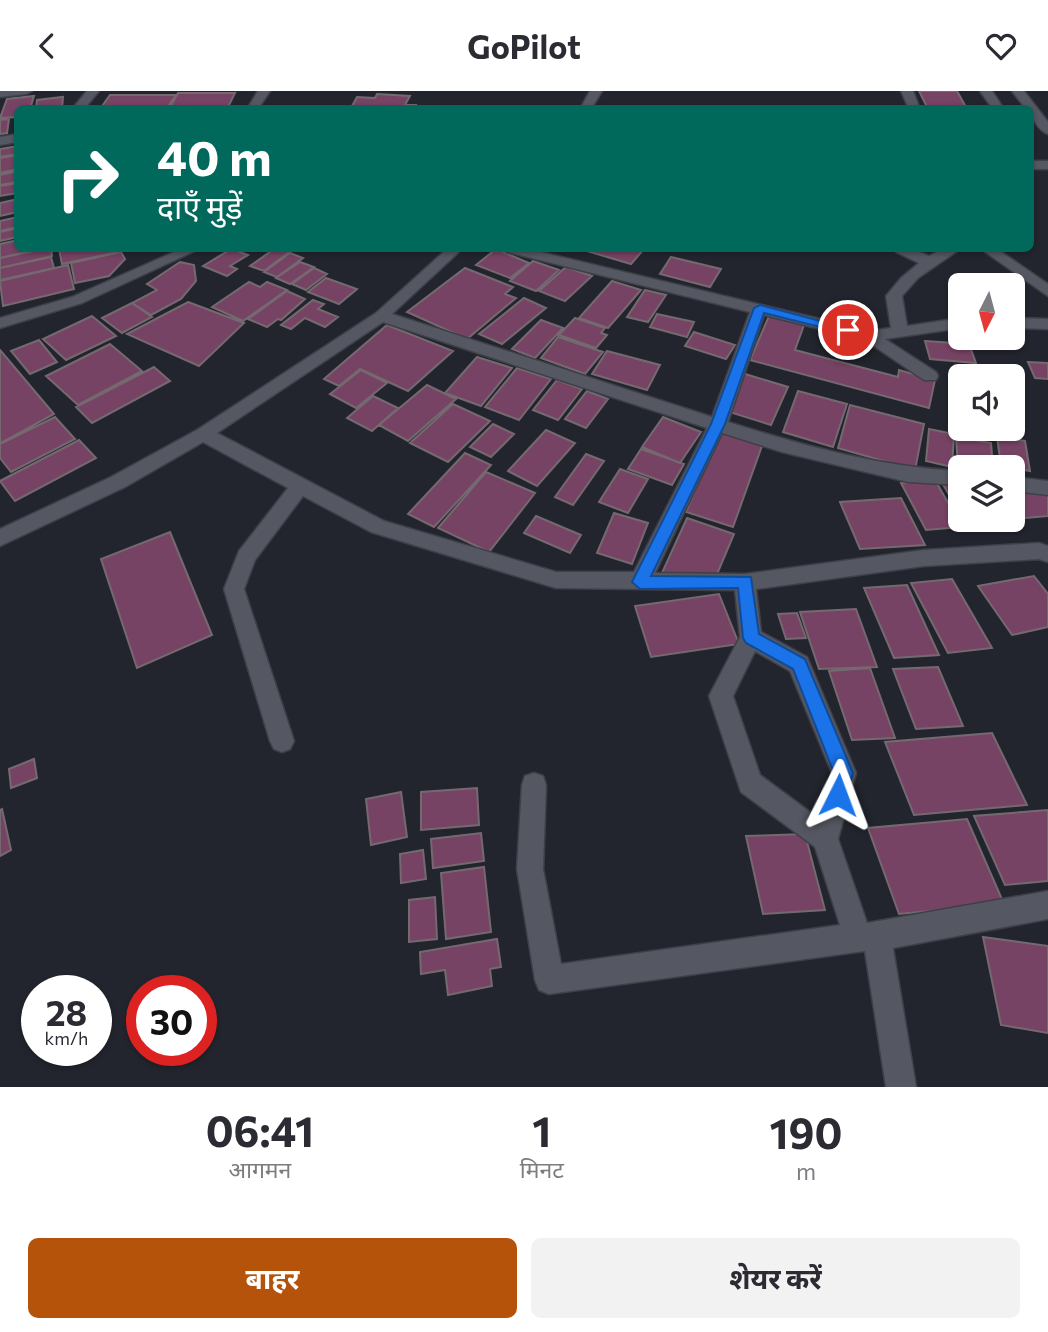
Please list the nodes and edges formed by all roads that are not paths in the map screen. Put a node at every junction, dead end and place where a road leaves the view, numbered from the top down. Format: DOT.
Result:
graph roads {
  1 [pos="26,91"];
  2 [pos="93,91"];
  3 [pos="0,94"];
  4 [pos="81,105"];
  5 [pos="1034,112"];
  6 [pos="1048,131"];
  7 [pos="154,252"];
  8 [pos="185,252"];
  9 [pos="452,252"];
  10 [pos="525,252"];
  11 [pos="908,252"];
  12 [pos="948,252"];
  13 [pos="992,252"];
  14 [pos="930,262"];
  15 [pos="159,264"];
  16 [pos="1048,291"];
  17 [pos="760,308"];
  18 [pos="381,316"];
  19 [pos="0,323"];
  20 [pos="1026,323"];
  21 [pos="1048,324"];
  22 [pos="948,325"];
  23 [pos="900,332"];
  24 [pos="870,336"];
  25 [pos="930,376"];
  26 [pos="718,424"];
  27 [pos="202,434"];
  28 [pos="948,477"];
  29 [pos="1025,485"];
  30 [pos="300,486"];
  31 [pos="1048,488"];
  32 [pos="0,538"];
  33 [pos="1045,551"];
  34 [pos="640,582"];
  35 [pos="745,582"];
  36 [pos="751,638"];
  37 [pos="282,741"];
  38 [pos="534,785"];
  39 [pos="825,839"];
  40 [pos="1048,905"];
  41 [pos="868,937"];
  42 [pos="901,1087"];
  1 -- 3 [label="street"];
  2 -- 4 [label="street"];
  5 -- 6 [label="street"];
  7 -- 15 [label="street"];
  8 -- 15 [label="street"];
  9 -- 18 [label="street"];
  10 -- 17 [label="street"];
  11 -- 14 [label="street"];
  12 -- 14 [label="street"];
  13 -- 16 [label="street"];
  14 -- 23 [label="street"];
  15 -- 19 [label="street"];
  17 -- 24 [label="street"];
  17 -- 26 [label="street"];
  18 -- 26 [label="street"];
  18 -- 27 [label="street"];
  20 -- 21 [label="street"];
  22 -- 23 [label="street"];
  23 -- 24 [label="street"];
  24 -- 25 [label="street"];
  26 -- 28 [label="street"];
  26 -- 34 [label="street"];
  27 -- 30 [label="street"];
  27 -- 32 [label="street"];
  29 -- 31 [label="street"];
  30 -- 34 [label="street"];
  30 -- 37 [label="street"];
  33 -- 35 [label="street"];
  34 -- 35 [label="street"];
  35 -- 36 [label="street"];
  36 -- 39 [label="street"];
  36 -- 39 [label="street"];
  38 -- 41 [label="street"];
  39 -- 41 [label="street"];
  40 -- 41 [label="street"];
  41 -- 42 [label="street"];
}
